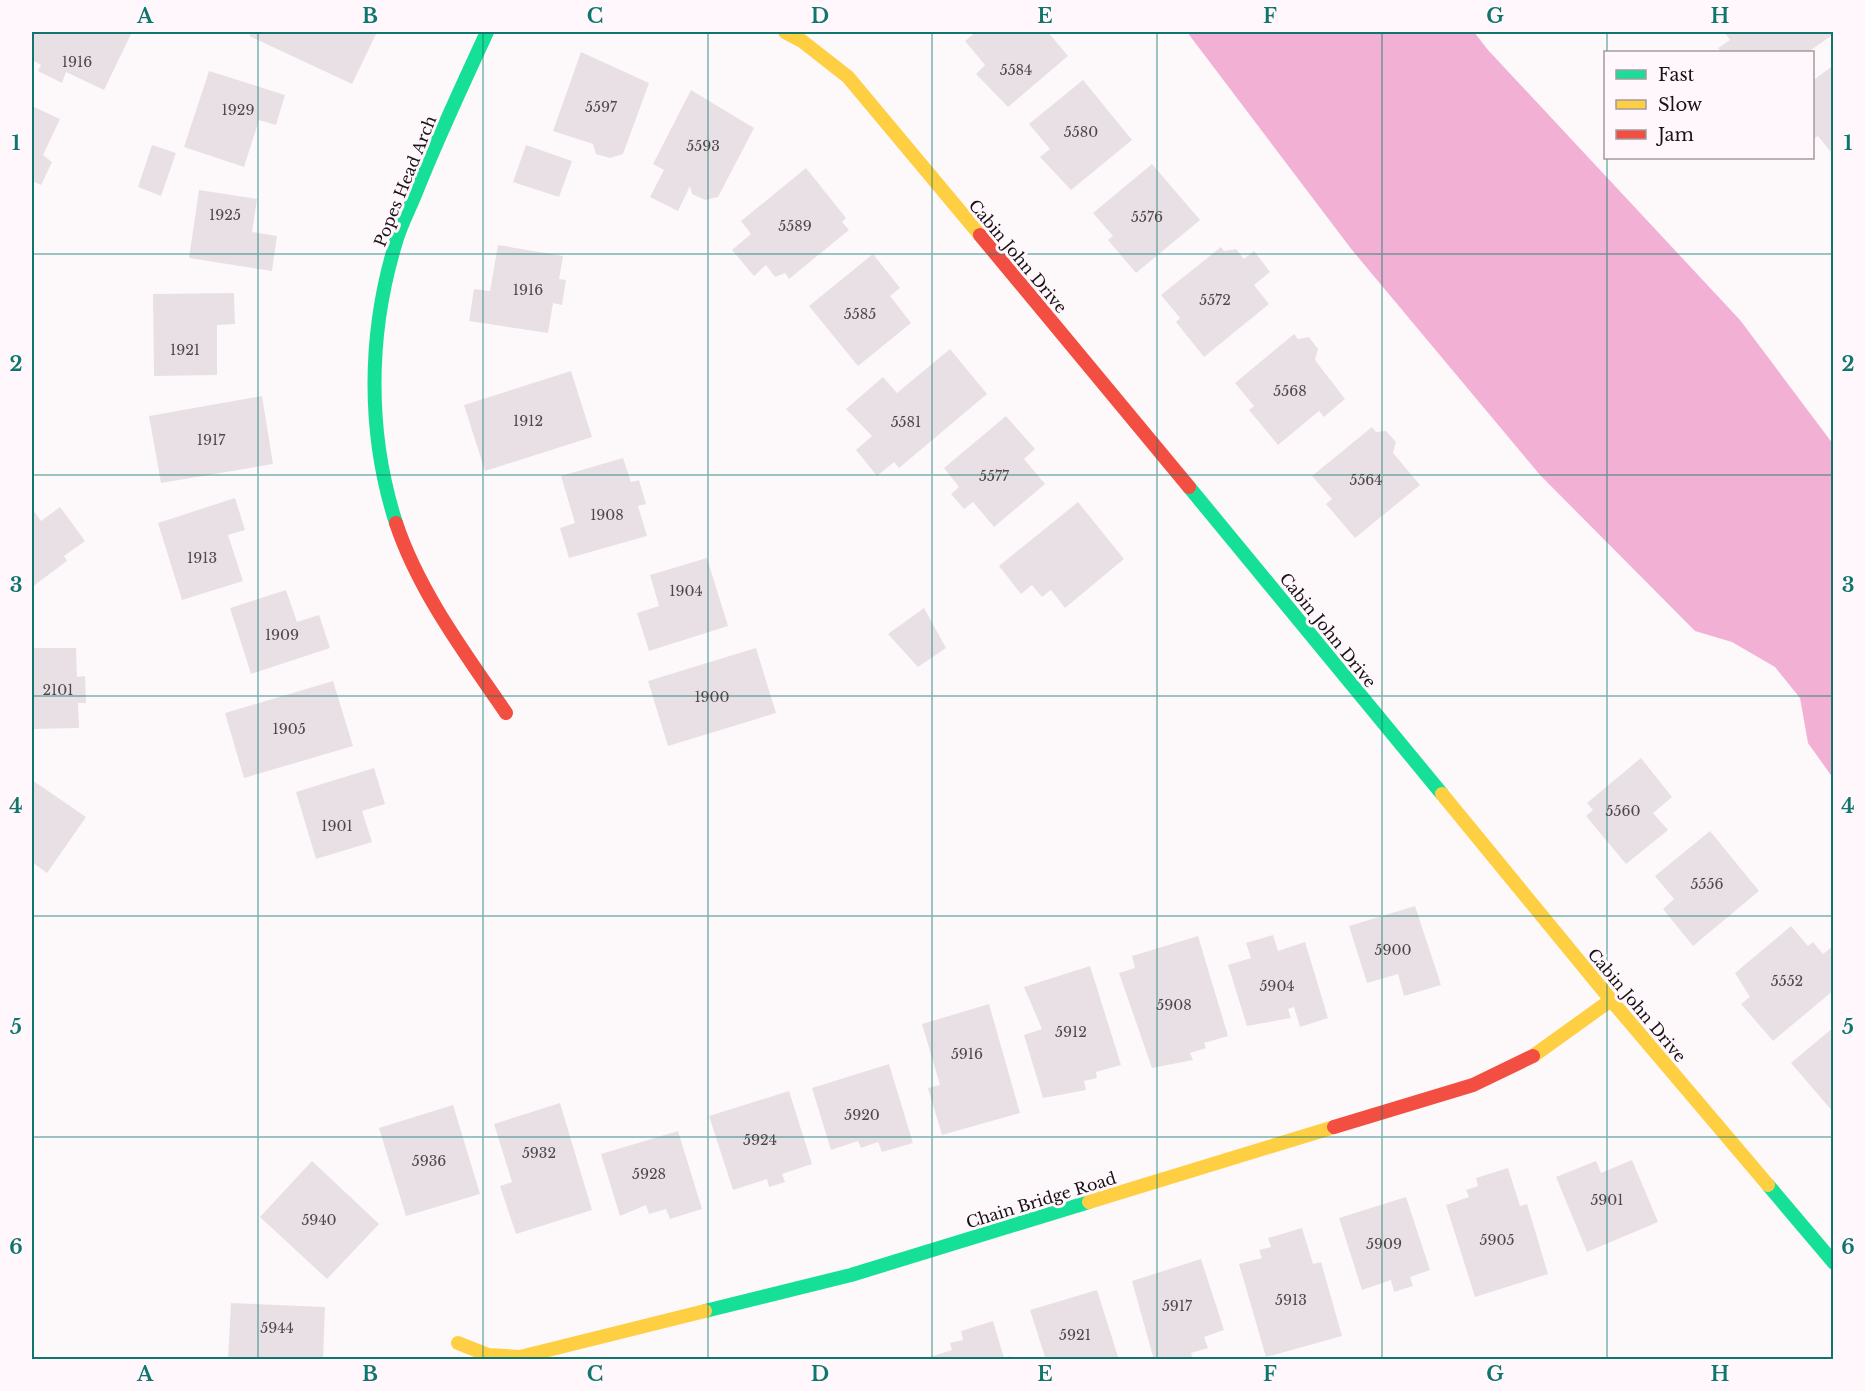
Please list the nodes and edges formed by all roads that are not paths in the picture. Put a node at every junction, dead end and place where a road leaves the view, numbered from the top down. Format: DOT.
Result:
graph roads {
  1 [pos="487,32"];
  2 [pos="785,32"];
  3 [pos="506,713"];
  4 [pos="1611,1000"];
  5 [pos="1833,1263"];
  6 [pos="458,1343"];
  1 -- 3 [label="street, Popes Head Arch"];
  2 -- 4 [label="street, Cabin John Drive"];
  4 -- 5 [label="street, Cabin John Drive"];
  4 -- 6 [label="street, Chain Bridge Road"];
}
